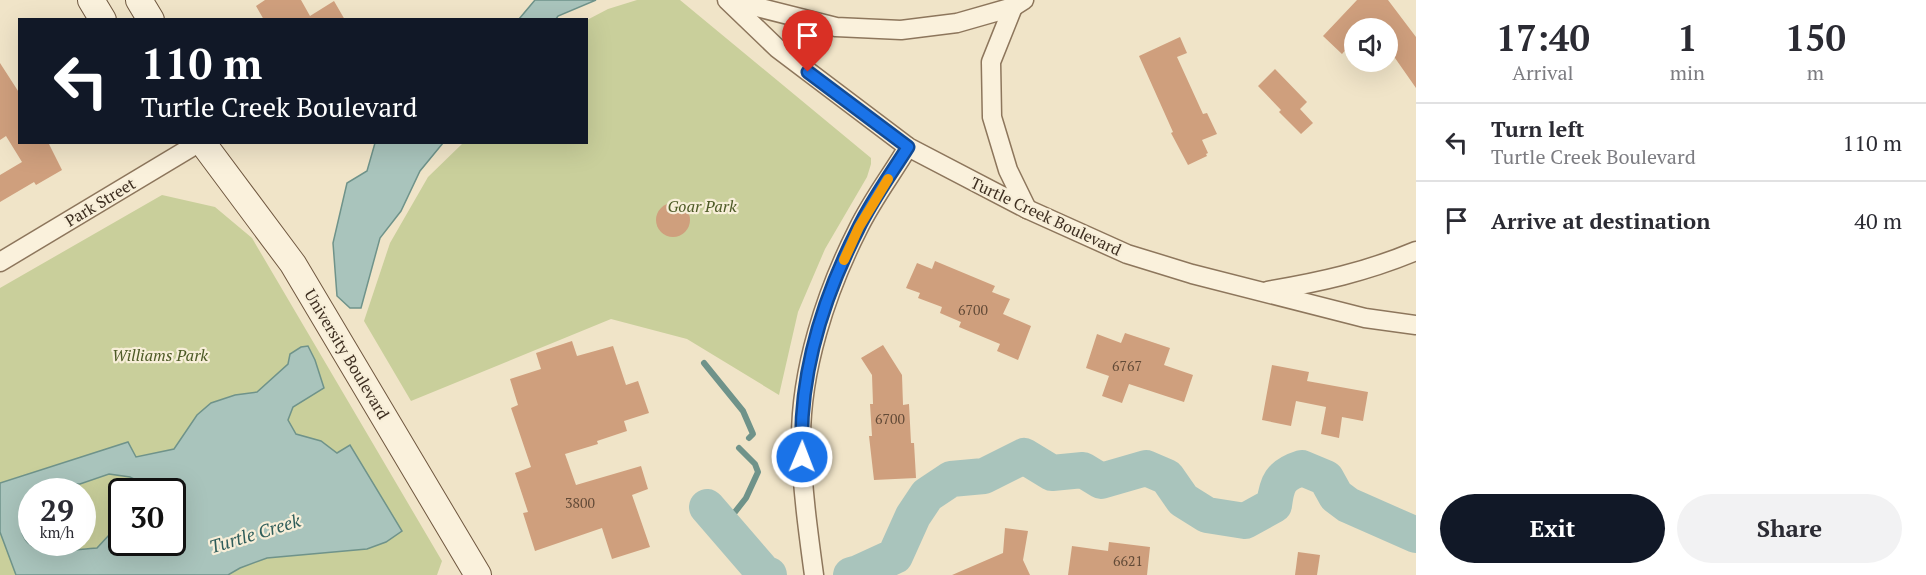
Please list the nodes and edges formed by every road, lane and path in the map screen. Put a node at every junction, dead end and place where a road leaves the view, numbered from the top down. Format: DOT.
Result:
graph roads {
  1 [pos="91,0"];
  2 [pos="139,0"];
  3 [pos="728,0"];
  4 [pos="1019,3"];
  5 [pos="102,18"];
  6 [pos="150,18"];
  7 [pos="198,144"];
  8 [pos="203,144"];
  9 [pos="908,147"];
  10 [pos="1027,208"];
  11 [pos="1416,251"];
  12 [pos="0,262"];
  13 [pos="1260,292"];
  14 [pos="1416,325"];
  15 [pos="478,575"];
  16 [pos="813,575"];
  1 -- 5 [label="street"];
  2 -- 6 [label="street"];
  3 -- 4 [label="street"];
  3 -- 9 [label="street, Turtle Creek Boulevard"];
  4 -- 10 [label="street"];
  7 -- 12 [label="street, Park Street"];
  8 -- 15 [label="street, University Boulevard"];
  9 -- 10 [label="street, Turtle Creek Boulevard"];
  9 -- 16 [label="street"];
  10 -- 13 [label="street, Turtle Creek Boulevard"];
  11 -- 13 [label="street"];
  13 -- 14 [label="street, Turtle Creek Boulevard"];
}
